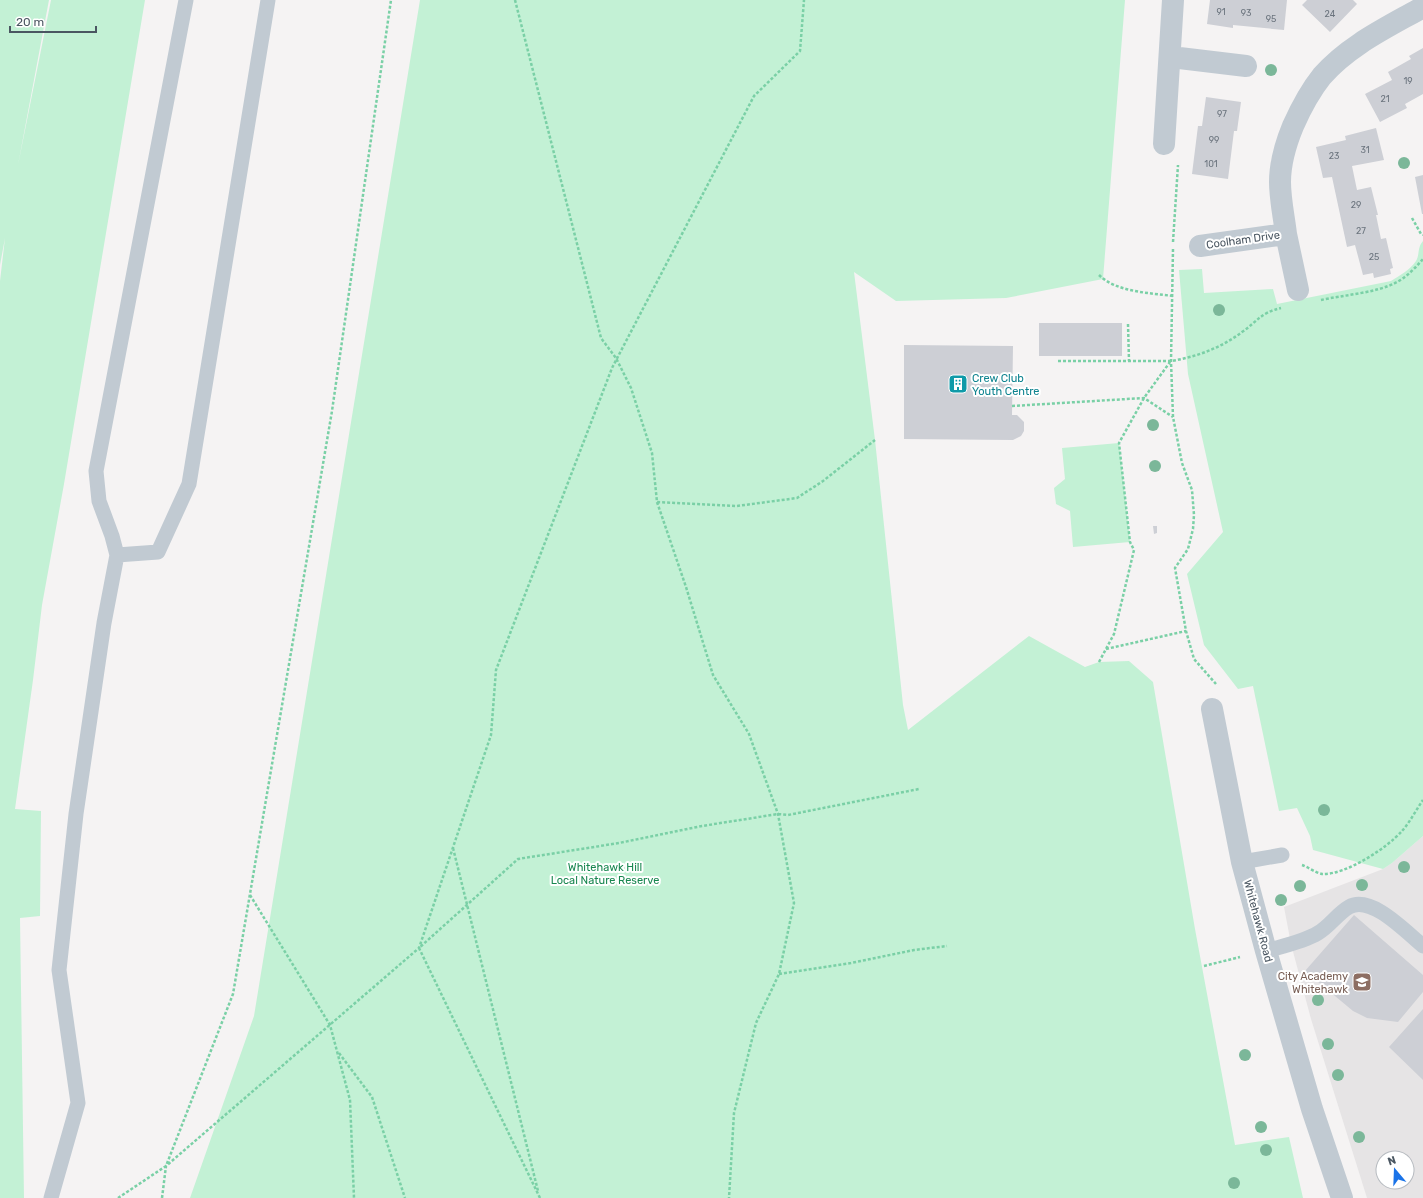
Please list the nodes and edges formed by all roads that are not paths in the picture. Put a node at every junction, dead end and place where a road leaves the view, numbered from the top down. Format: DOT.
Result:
graph roads {
  1 [pos="186,0"];
  2 [pos="268,0"];
  3 [pos="1174,0"];
  4 [pos="1423,7"];
  5 [pos="1170,57"];
  6 [pos="1246,66"];
  7 [pos="1164,144"];
  8 [pos="1286,234"];
  9 [pos="1200,246"];
  10 [pos="1298,290"];
  11 [pos="118,555"];
  12 [pos="1212,708"];
  13 [pos="1282,855"];
  14 [pos="1242,862"];
  15 [pos="1423,946"];
  16 [pos="1266,950"];
  17 [pos="50,1198"];
  18 [pos="1342,1198"];
  1 -- 11 [label="lane"];
  2 -- 11 [label="lane"];
  3 -- 5 [label="street"];
  4 -- 8 [label="street, Coolham Drive"];
  5 -- 6 [label="street"];
  5 -- 7 [label="street"];
  8 -- 9 [label="street, Coolham Drive"];
  8 -- 10 [label="street, Coolham Drive"];
  11 -- 17 [label="lane"];
  12 -- 14 [label="street, Whitehawk Road"];
  13 -- 14 [label="lane"];
  14 -- 16 [label="street, Whitehawk Road"];
  15 -- 16 [label="lane"];
  16 -- 18 [label="street, Whitehawk Road"];
}
